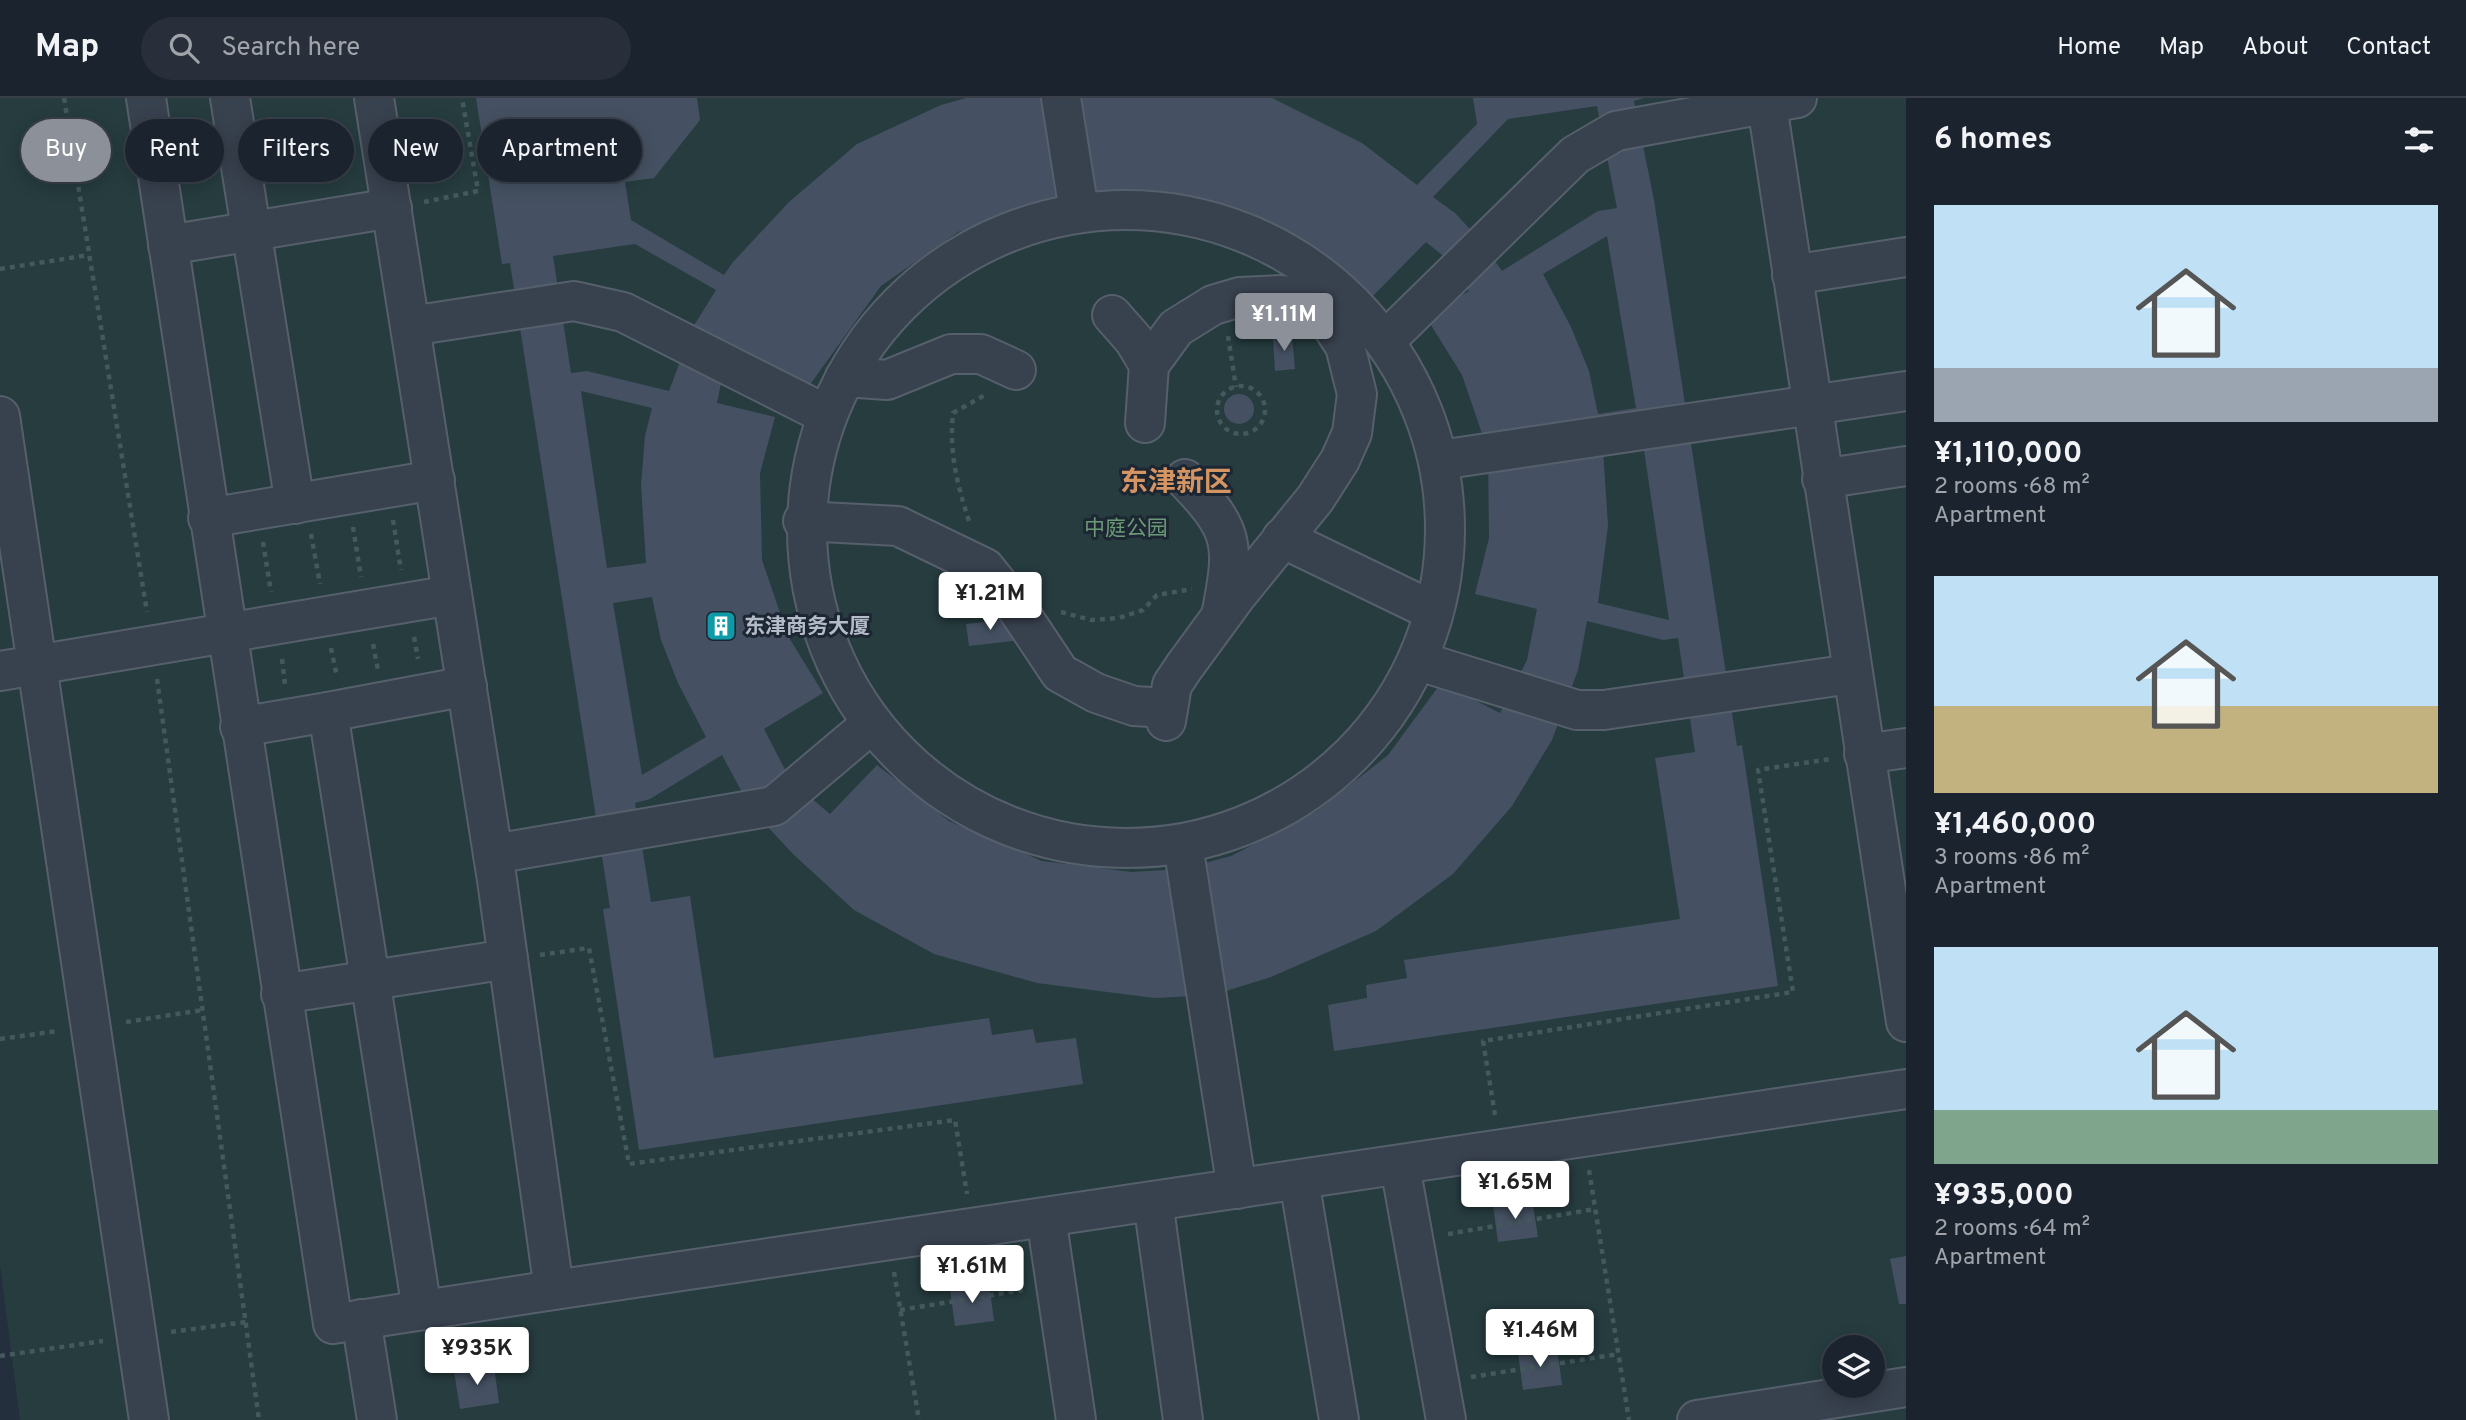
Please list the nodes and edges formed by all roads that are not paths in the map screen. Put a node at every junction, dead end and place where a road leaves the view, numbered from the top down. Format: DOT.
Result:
graph roads {
  1 [pos="146,98"];
  2 [pos="230,98"];
  3 [pos="373,98"];
  4 [pos="1061,98"];
  5 [pos="1776,99"];
  6 [pos="392,208"];
  7 [pos="1079,211"];
  8 [pos="250,231"];
  9 [pos="168,245"];
  10 [pos="1906,257"];
  11 [pos="1792,275"];
  12 [pos="1112,315"];
  13 [pos="411,326"];
  14 [pos="1386,340"];
  15 [pos="1149,365"];
  16 [pos="845,377"];
  17 [pos="1005,382"];
  18 [pos="1906,391"];
  19 [pos="1812,406"];
  20 [pos="825,414"];
  21 [pos="0,416"];
  22 [pos="1145,424"];
  23 [pos="1440,460"];
  24 [pos="1906,466"];
  25 [pos="1185,479"];
  26 [pos="1822,479"];
  27 [pos="435,480"];
  28 [pos="295,504"];
  29 [pos="208,519"];
  30 [pos="803,521"];
  31 [pos="1282,538"];
  32 [pos="452,594"];
  33 [pos="1224,600"];
  34 [pos="1433,611"];
  35 [pos="225,633"];
  36 [pos="1419,661"];
  37 [pos="18,668"];
  38 [pos="1852,674"];
  39 [pos="467,686"];
  40 [pos="328,712"];
  41 [pos="870,725"];
  42 [pos="240,727"];
  43 [pos="1906,748"];
  44 [pos="1864,754"];
  45 [pos="1183,845"];
  46 [pos="493,854"];
  47 [pos="508,959"];
  48 [pos="370,980"];
  49 [pos="281,994"];
  50 [pos="1906,1022"];
  51 [pos="1906,1089"];
  52 [pos="1399,1166"];
  53 [pos="1299,1180"];
  54 [pos="1237,1189"];
  55 [pos="1153,1201"];
  56 [pos="1046,1217"];
  57 [pos="554,1290"];
  58 [pos="422,1310"];
  59 [pos="361,1320"];
  60 [pos="1906,1387"];
  61 [pos="149,1420"];
  62 [pos="377,1420"];
  63 [pos="1076,1420"];
  64 [pos="1183,1420"];
  65 [pos="1339,1420"];
  66 [pos="1446,1420"];
  67 [pos="1696,1420"];
  1 -- 9 [label="street"];
  2 -- 8 [label="street"];
  3 -- 6 [label="street"];
  4 -- 7 [label="street"];
  5 -- 11 [label="street"];
  5 -- 14 [label="street"];
  6 -- 8 [label="street"];
  6 -- 13 [label="street"];
  7 -- 14 [label="street"];
  7 -- 16 [label="street"];
  8 -- 9 [label="street"];
  8 -- 28 [label="street"];
  9 -- 29 [label="street"];
  10 -- 11 [label="street"];
  11 -- 19 [label="street"];
  12 -- 15 [label="street"];
  13 -- 20 [label="street"];
  13 -- 27 [label="street"];
  14 -- 23 [label="street"];
  15 -- 22 [label="street"];
  15 -- 31 [label="street"];
  16 -- 17 [label="street"];
  16 -- 20 [label="street"];
  18 -- 19 [label="street"];
  19 -- 23 [label="street"];
  19 -- 26 [label="street"];
  20 -- 30 [label="street"];
  21 -- 37 [label="street"];
  23 -- 34 [label="street"];
  24 -- 26 [label="street"];
  25 -- 33 [label="street"];
  26 -- 38 [label="street"];
  27 -- 28 [label="street"];
  27 -- 32 [label="street"];
  28 -- 29 [label="street"];
  29 -- 35 [label="street"];
  30 -- 33 [label="street"];
  30 -- 41 [label="street"];
  31 -- 33 [label="street"];
  31 -- 34 [label="street"];
  32 -- 35 [label="street"];
  32 -- 39 [label="street"];
  34 -- 36 [label="street"];
  35 -- 37 [label="street"];
  35 -- 42 [label="street"];
  36 -- 38 [label="street"];
  36 -- 45 [label="street"];
  37 -- 61 [label="street"];
  38 -- 44 [label="street"];
  39 -- 40 [label="street"];
  39 -- 46 [label="street"];
  40 -- 42 [label="street"];
  40 -- 48 [label="street"];
  41 -- 45 [label="street"];
  41 -- 46 [label="street"];
  42 -- 49 [label="street"];
  43 -- 44 [label="street"];
  44 -- 50 [label="street"];
  45 -- 54 [label="street"];
  46 -- 47 [label="street"];
  47 -- 48 [label="street"];
  47 -- 57 [label="street"];
  48 -- 49 [label="street"];
  48 -- 58 [label="street"];
  49 -- 59 [label="street"];
  51 -- 52 [label="street"];
  52 -- 53 [label="street"];
  52 -- 66 [label="street"];
  53 -- 54 [label="street"];
  53 -- 65 [label="street"];
  54 -- 55 [label="street"];
  55 -- 56 [label="street"];
  55 -- 64 [label="street"];
  56 -- 57 [label="street"];
  56 -- 63 [label="street"];
  57 -- 58 [label="street"];
  58 -- 59 [label="street"];
  59 -- 62 [label="street"];
  60 -- 67 [label="street"];
}
